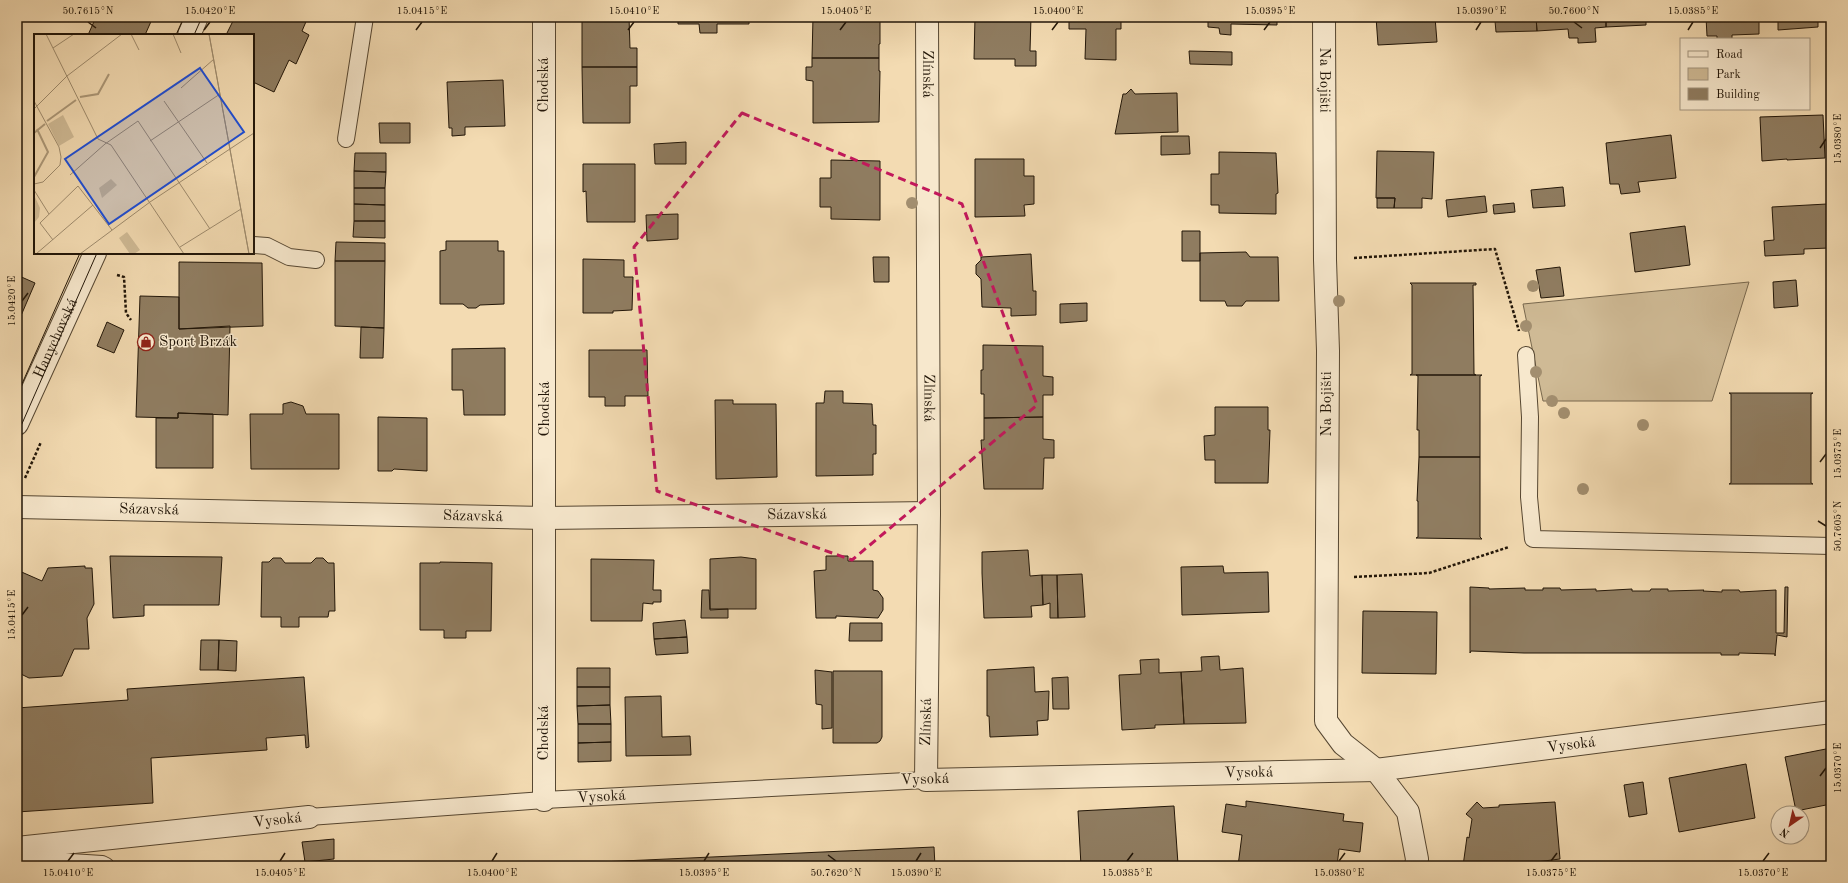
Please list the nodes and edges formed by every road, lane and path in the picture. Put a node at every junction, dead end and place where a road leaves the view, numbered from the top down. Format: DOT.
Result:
graph roads {
  1 [pos="197,17"];
  2 [pos="365,17"];
  3 [pos="544,17"];
  4 [pos="927,17"];
  5 [pos="1324,17"];
  6 [pos="189,34"];
  7 [pos="346,140"];
  8 [pos="254,244"];
  9 [pos="95,254"];
  10 [pos="316,260"];
  11 [pos="1325,260"];
  12 [pos="115,274"];
  13 [pos="131,320"];
  14 [pos="1526,355"];
  15 [pos="17,424"];
  16 [pos="17,507"];
  17 [pos="929,513"];
  18 [pos="545,518"];
  19 [pos="1533,539"];
  20 [pos="1831,546"];
  21 [pos="1326,578"];
  22 [pos="1831,712"];
  23 [pos="1376,770"];
  24 [pos="926,780"];
  25 [pos="544,800"];
  26 [pos="309,817"];
  27 [pos="17,849"];
  28 [pos="106,866"];
  29 [pos="1416,866"];
  1 -- 6 [label="street"];
  2 -- 7 [label="lane"];
  3 -- 18 [label="street, Chodská"];
  4 -- 17 [label="street, Zlínská"];
  5 -- 11 [label="street, Na Bojišti"];
  8 -- 10 [label="lane"];
  9 -- 15 [label="street, Hanychovská"];
  11 -- 14 [label="path"];
  11 -- 21 [label="street, Na Bojišti"];
  12 -- 13 [label="path"];
  14 -- 19 [label="lane"];
  16 -- 18 [label="street, Sázavská"];
  17 -- 18 [label="street, Sázavská"];
  17 -- 24 [label="street, Zlínská"];
  18 -- 25 [label="street, Chodská"];
  19 -- 20 [label="lane"];
  19 -- 21 [label="path"];
  21 -- 23 [label="street, Na Bojišti"];
  22 -- 23 [label="street, Vysoká"];
  23 -- 24 [label="street, Vysoká"];
  23 -- 29 [label="street, Na Bojišti"];
  24 -- 25 [label="lane, Vysoká"];
  25 -- 26 [label="lane, Vysoká"];
  26 -- 27 [label="street, Vysoká"];
  27 -- 28 [label="lane"];
}
